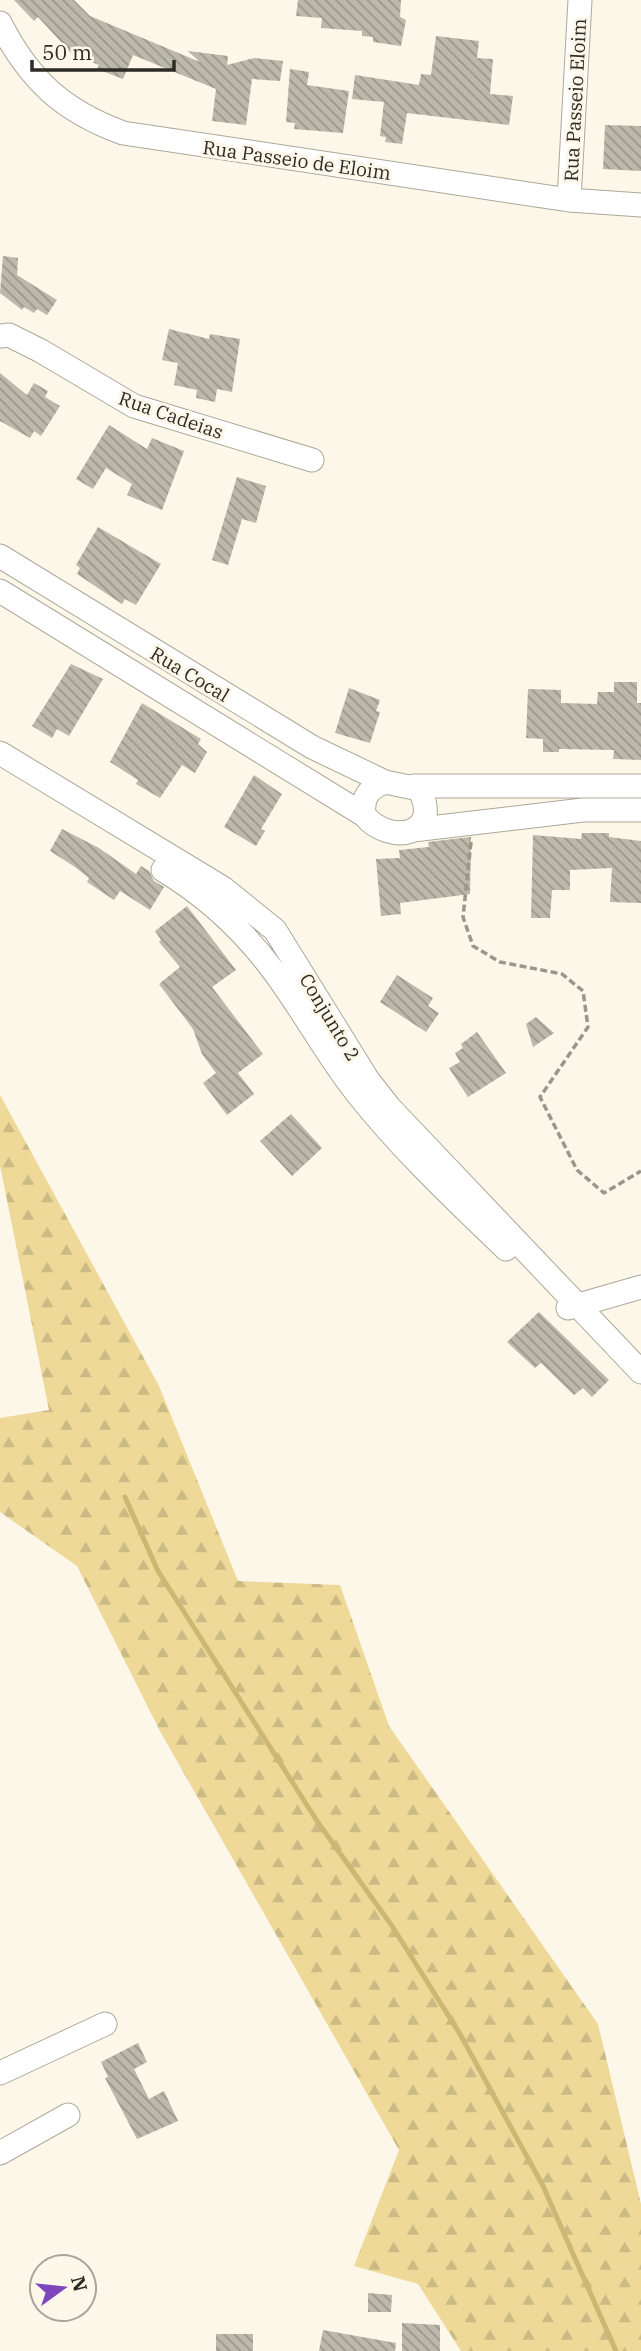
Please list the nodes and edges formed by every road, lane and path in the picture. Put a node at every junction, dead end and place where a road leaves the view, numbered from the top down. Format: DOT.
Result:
graph roads {
  1 [pos="580,0"];
  2 [pos="0,23"];
  3 [pos="569,200"];
  4 [pos="641,205"];
  5 [pos="0,336"];
  6 [pos="312,460"];
  7 [pos="0,556"];
  8 [pos="0,591"];
  9 [pos="0,753"];
  10 [pos="0,771"];
  11 [pos="385,782"];
  12 [pos="414,786"];
  13 [pos="641,786"];
  14 [pos="76,808"];
  15 [pos="641,810"];
  16 [pos="364,815"];
  17 [pos="472,823"];
  18 [pos="413,830"];
  19 [pos="641,1171"];
  20 [pos="641,1287"];
  21 [pos="573,1306"];
  22 [pos="641,1372"];
  23 [pos="105,2024"];
  24 [pos="0,2074"];
  25 [pos="68,2115"];
  26 [pos="0,2153"];
  1 -- 3 [label="street, Rua Passeio Eloim"];
  2 -- 3 [label="street, Rua Passeio de Eloim"];
  3 -- 4 [label="street, Rua Passeio de Eloim"];
  5 -- 6 [label="street, Rua Cadeias"];
  7 -- 11 [label="street, Rua Cocal"];
  8 -- 16 [label="street, Rua Cocal"];
  9 -- 14 [label="street, Conjunto 2"];
  10 -- 14 [label="street, Conjunto 2"];
  11 -- 12 [label="street"];
  11 -- 16 [label="street"];
  12 -- 13 [label="street"];
  12 -- 18 [label="street"];
  14 -- 21 [label="street, Conjunto 2"];
  15 -- 17 [label="street"];
  16 -- 18 [label="street"];
  17 -- 18 [label="street"];
  17 -- 19 [label="path"];
  20 -- 21 [label="street"];
  21 -- 22 [label="street, Conjunto 2"];
  23 -- 24 [label="street"];
  25 -- 26 [label="street"];
}
